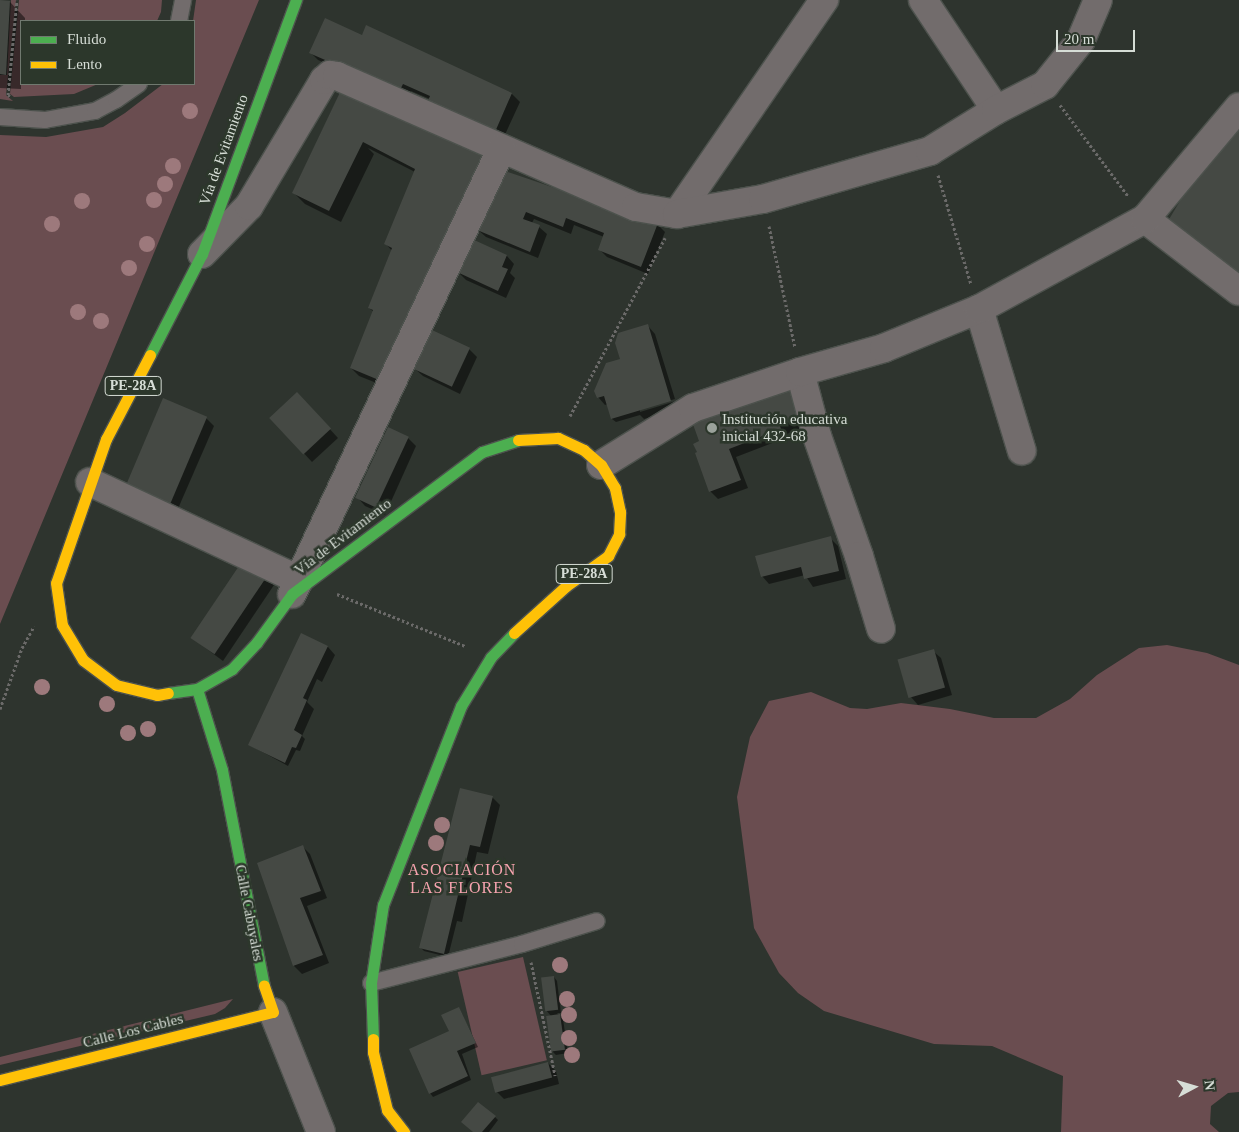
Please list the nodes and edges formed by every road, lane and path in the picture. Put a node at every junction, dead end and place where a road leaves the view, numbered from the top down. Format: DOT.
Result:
graph roads {
  1 [pos="17,0"];
  2 [pos="183,0"];
  3 [pos="296,0"];
  4 [pos="824,0"];
  5 [pos="923,0"];
  6 [pos="1098,0"];
  7 [pos="179,20"];
  8 [pos="138,85"];
  9 [pos="1045,85"];
  10 [pos="14,99"];
  11 [pos="1239,107"];
  12 [pos="996,110"];
  13 [pos="0,117"];
  14 [pos="501,149"];
  15 [pos="930,151"];
  16 [pos="763,199"];
  17 [pos="677,214"];
  18 [pos="1145,219"];
  19 [pos="202,254"];
  20 [pos="1239,291"];
  21 [pos="979,310"];
  22 [pos="800,372"];
  23 [pos="558,438"];
  24 [pos="1022,451"];
  25 [pos="601,466"];
  26 [pos="90,482"];
  27 [pos="300,586"];
  28 [pos="35,624"];
  29 [pos="881,629"];
  30 [pos="491,657"];
  31 [pos="197,689"];
  32 [pos="0,709"];
  33 [pos="597,921"];
  34 [pos="522,944"];
  35 [pos="371,983"];
  36 [pos="273,1012"];
  37 [pos="555,1075"];
  38 [pos="0,1080"];
  39 [pos="321,1132"];
  40 [pos="404,1132"];
  1 -- 10 [label="path"];
  2 -- 7 [label="lane"];
  3 -- 19 [label="main road, Vía de Evitamiento / PE-28A"];
  4 -- 17 [label="street"];
  5 -- 12 [label="street"];
  6 -- 9 [label="street"];
  8 -- 13 [label="lane"];
  9 -- 12 [label="street"];
  9 -- 18 [label="path"];
  11 -- 18 [label="street"];
  12 -- 15 [label="street"];
  14 -- 17 [label="street"];
  14 -- 19 [label="street"];
  14 -- 27 [label="street"];
  15 -- 16 [label="street"];
  15 -- 21 [label="path"];
  16 -- 17 [label="street"];
  16 -- 22 [label="path"];
  17 -- 23 [label="path"];
  18 -- 20 [label="street"];
  18 -- 21 [label="street"];
  19 -- 26 [label="main road, Vía de Evitamiento / PE-28A"];
  21 -- 22 [label="street"];
  21 -- 24 [label="street"];
  22 -- 25 [label="street"];
  22 -- 29 [label="street"];
  23 -- 25 [label="main road, Vía de Evitamiento / PE-28A"];
  23 -- 27 [label="main road, Vía de Evitamiento / PE-28A"];
  25 -- 30 [label="main road, Vía de Evitamiento / PE-28A"];
  26 -- 27 [label="street"];
  26 -- 31 [label="main road, Vía de Evitamiento / PE-28A"];
  27 -- 30 [label="path"];
  27 -- 31 [label="main road, Vía de Evitamiento / PE-28A"];
  28 -- 32 [label="path"];
  30 -- 35 [label="main road, Vía de Evitamiento / PE-28A"];
  31 -- 36 [label="main road, Calle Cabuyales"];
  33 -- 34 [label="lane"];
  34 -- 35 [label="lane"];
  34 -- 37 [label="path"];
  35 -- 40 [label="main road, Vía de Evitamiento / PE-28A"];
  36 -- 38 [label="main road, Calle Los Cables"];
  36 -- 39 [label="street, Calle Cabuyales"];
}
